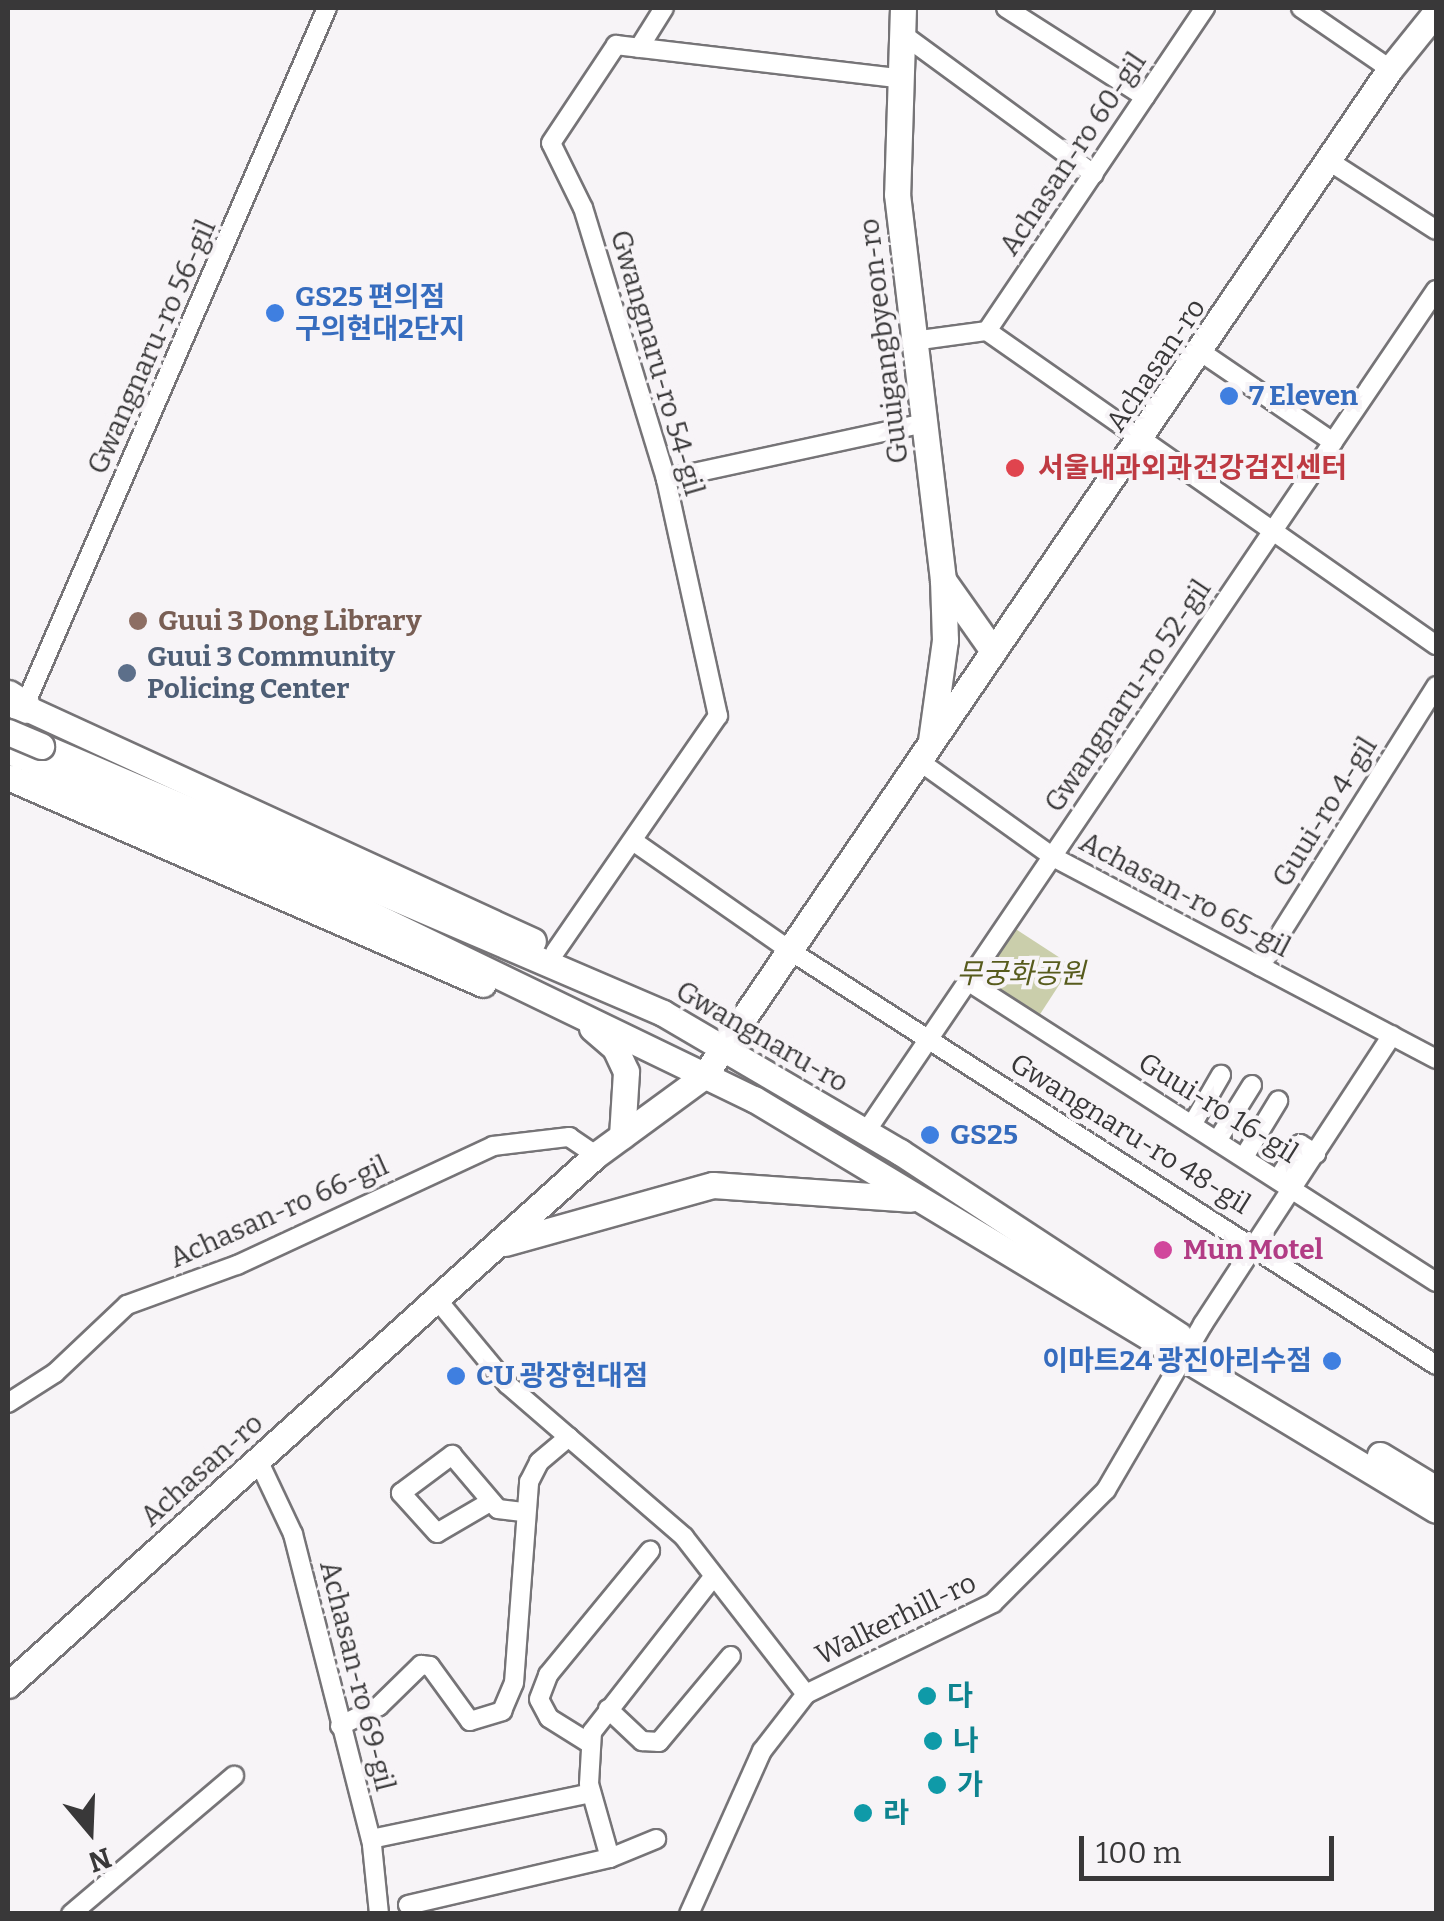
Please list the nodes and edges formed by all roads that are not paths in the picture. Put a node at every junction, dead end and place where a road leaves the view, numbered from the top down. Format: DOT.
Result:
graph roads {
  1 [pos="328,8"];
  2 [pos="664,8"];
  3 [pos="1006,8"];
  4 [pos="1205,8"];
  5 [pos="1300,8"];
  6 [pos="1436,12"];
  7 [pos="902,20"];
  8 [pos="639,48"];
  9 [pos="1390,69"];
  10 [pos="896,78"];
  11 [pos="1145,97"];
  12 [pos="1329,161"];
  13 [pos="1094,174"];
  14 [pos="1436,230"];
  15 [pos="1436,290"];
  16 [pos="987,331"];
  17 [pos="913,341"];
  18 [pos="1200,352"];
  19 [pos="924,423"];
  20 [pos="1140,442"];
  21 [pos="1333,442"];
  22 [pos="666,479"];
  23 [pos="1272,532"];
  24 [pos="943,580"];
  25 [pos="1436,645"];
  26 [pos="993,652"];
  27 [pos="1436,686"];
  28 [pos="13,712"];
  29 [pos="8,749"];
  30 [pos="925,754"];
  31 [pos="8,778"];
  32 [pos="633,841"];
  33 [pos="1053,857"];
  34 [pos="556,952"];
  35 [pos="792,952"];
  36 [pos="1260,966"];
  37 [pos="969,982"];
  38 [pos="542,993"];
  39 [pos="632,998"];
  40 [pos="570,1008"];
  41 [pos="1392,1035"];
  42 [pos="930,1040"];
  43 [pos="727,1049"];
  44 [pos="1436,1059"];
  45 [pos="1222,1075"];
  46 [pos="704,1076"];
  47 [pos="1252,1085"];
  48 [pos="1278,1101"];
  49 [pos="1192,1125"];
  50 [pos="865,1132"];
  51 [pos="622,1136"];
  52 [pos="1217,1140"];
  53 [pos="596,1155"];
  54 [pos="1244,1157"];
  55 [pos="1286,1184"];
  56 [pos="924,1201"];
  57 [pos="496,1246"];
  58 [pos="1258,1248"];
  59 [pos="1436,1282"];
  60 [pos="439,1302"];
  61 [pos="1188,1350"];
  62 [pos="1436,1365"];
  63 [pos="8,1403"];
  64 [pos="568,1437"];
  65 [pos="258,1460"];
  66 [pos="1436,1489"];
  67 [pos="490,1502"];
  68 [pos="1436,1510"];
  69 [pos="523,1512"];
  70 [pos="650,1551"];
  71 [pos="714,1576"];
  72 [pos="731,1656"];
  73 [pos="8,1685"];
  74 [pos="806,1694"];
  75 [pos="608,1709"];
  76 [pos="340,1726"];
  77 [pos="589,1743"];
  78 [pos="234,1776"];
  79 [pos="591,1792"];
  80 [pos="371,1839"];
  81 [pos="656,1840"];
  82 [pos="610,1858"];
  83 [pos="408,1905"];
  84 [pos="684,1912"];
  85 [pos="70,1914"];
  86 [pos="378,1914"];
  1 -- 28 [label="street, Gwangnaru-ro 56-gil"];
  2 -- 8 [label="street"];
  3 -- 11 [label="street"];
  4 -- 11 [label="street, Achasan-ro 60-gil"];
  5 -- 9 [label="street"];
  6 -- 9 [label="main road, Achasan-ro"];
  7 -- 10 [label="main road, Guuigangbyeon-ro"];
  7 -- 13 [label="street"];
  8 -- 10 [label="street"];
  8 -- 22 [label="street, Gwangnaru-ro 54-gil"];
  9 -- 12 [label="main road, Achasan-ro"];
  10 -- 17 [label="main road, Guuigangbyeon-ro"];
  11 -- 13 [label="street, Achasan-ro 60-gil"];
  12 -- 14 [label="street"];
  12 -- 18 [label="main road, Achasan-ro"];
  13 -- 16 [label="street, Achasan-ro 60-gil"];
  15 -- 21 [label="street, Gwangnaru-ro 52-gil"];
  16 -- 17 [label="street"];
  16 -- 20 [label="street"];
  17 -- 19 [label="main road, Guuigangbyeon-ro"];
  18 -- 20 [label="main road, Achasan-ro"];
  18 -- 21 [label="street"];
  19 -- 22 [label="street"];
  19 -- 24 [label="main road, Guuigangbyeon-ro"];
  20 -- 23 [label="street"];
  20 -- 26 [label="main road, Achasan-ro"];
  21 -- 23 [label="street, Gwangnaru-ro 52-gil"];
  22 -- 32 [label="street, Gwangnaru-ro 54-gil"];
  23 -- 25 [label="street"];
  23 -- 33 [label="street, Gwangnaru-ro 52-gil"];
  24 -- 26 [label="main road, Guuigangbyeon-ro"];
  24 -- 30 [label="main road"];
  26 -- 30 [label="main road, Achasan-ro"];
  27 -- 36 [label="street, Guui-ro 4-gil"];
  28 -- 29 [label="street, Gwangnaru-ro 56-gil"];
  28 -- 34 [label="main road"];
  28 -- 39 [label="main road, Gwangnaru-ro, bridge"];
  29 -- 38 [label="main road, Gwangnaru-ro"];
  30 -- 33 [label="street, Achasan-ro 65-gil"];
  30 -- 35 [label="main road, Achasan-ro"];
  31 -- 38 [label="main road"];
  32 -- 34 [label="street, Gwangnaru-ro 54-gil"];
  32 -- 35 [label="street"];
  33 -- 36 [label="street, Achasan-ro 65-gil"];
  33 -- 37 [label="street, Gwangnaru-ro 52-gil"];
  34 -- 39 [label="main road"];
  35 -- 42 [label="street, Gwangnaru-ro 48-gil"];
  35 -- 43 [label="main road, Achasan-ro"];
  36 -- 41 [label="street, Achasan-ro 65-gil"];
  37 -- 42 [label="street, Gwangnaru-ro 52-gil"];
  37 -- 49 [label="street, Guui-ro 16-gil"];
  38 -- 40 [label="main road, Gwangnaru-ro"];
  39 -- 43 [label="main road, Gwangnaru-ro"];
  40 -- 46 [label="main road, Gwangnaru-ro"];
  40 -- 51 [label="main road"];
  41 -- 44 [label="street, Achasan-ro 65-gil"];
  41 -- 55 [label="street, Walkerhill-ro"];
  42 -- 50 [label="street, Gwangnaru-ro 52-gil"];
  42 -- 58 [label="street, Gwangnaru-ro 48-gil"];
  43 -- 46 [label="main road, Achasan-ro"];
  43 -- 50 [label="main road, Gwangnaru-ro"];
  45 -- 49 [label="street"];
  46 -- 51 [label="main road, Achasan-ro"];
  46 -- 56 [label="main road, Gwangnaru-ro"];
  47 -- 52 [label="street"];
  48 -- 54 [label="street"];
  49 -- 52 [label="street, Guui-ro 16-gil"];
  50 -- 61 [label="main road, Gwangnaru-ro"];
  51 -- 53 [label="main road, Achasan-ro"];
  52 -- 54 [label="street, Guui-ro 16-gil"];
  53 -- 57 [label="main road, Achasan-ro"];
  53 -- 63 [label="street, Achasan-ro 66-gil"];
  54 -- 55 [label="street, Guui-ro 16-gil"];
  55 -- 58 [label="street, Walkerhill-ro"];
  55 -- 59 [label="street, Guui-ro 16-gil"];
  56 -- 57 [label="main road"];
  56 -- 61 [label="main road, Gwangnaru-ro"];
  57 -- 60 [label="main road, Achasan-ro"];
  58 -- 61 [label="street, Walkerhill-ro"];
  58 -- 62 [label="street, Gwangnaru-ro 48-gil"];
  60 -- 64 [label="street"];
  60 -- 65 [label="main road, Achasan-ro"];
  61 -- 66 [label="main road, Gwangnaru-ro"];
  61 -- 68 [label="main road, Gwangnaru-ro"];
  61 -- 74 [label="street, Walkerhill-ro"];
  64 -- 69 [label="street"];
  64 -- 71 [label="street"];
  65 -- 73 [label="main road, Achasan-ro"];
  65 -- 76 [label="street, Achasan-ro 69-gil"];
  67 -- 67 [label="street"];
  67 -- 69 [label="street"];
  69 -- 76 [label="street"];
  70 -- 77 [label="street"];
  71 -- 74 [label="street"];
  71 -- 75 [label="street"];
  72 -- 75 [label="street"];
  74 -- 84 [label="street, Walkerhill-ro"];
  75 -- 77 [label="street"];
  76 -- 80 [label="street, Achasan-ro 69-gil"];
  77 -- 79 [label="street"];
  78 -- 85 [label="street"];
  79 -- 80 [label="street"];
  79 -- 82 [label="street"];
  80 -- 86 [label="street, Achasan-ro 69-gil"];
  81 -- 82 [label="street"];
  82 -- 83 [label="street"];
}
